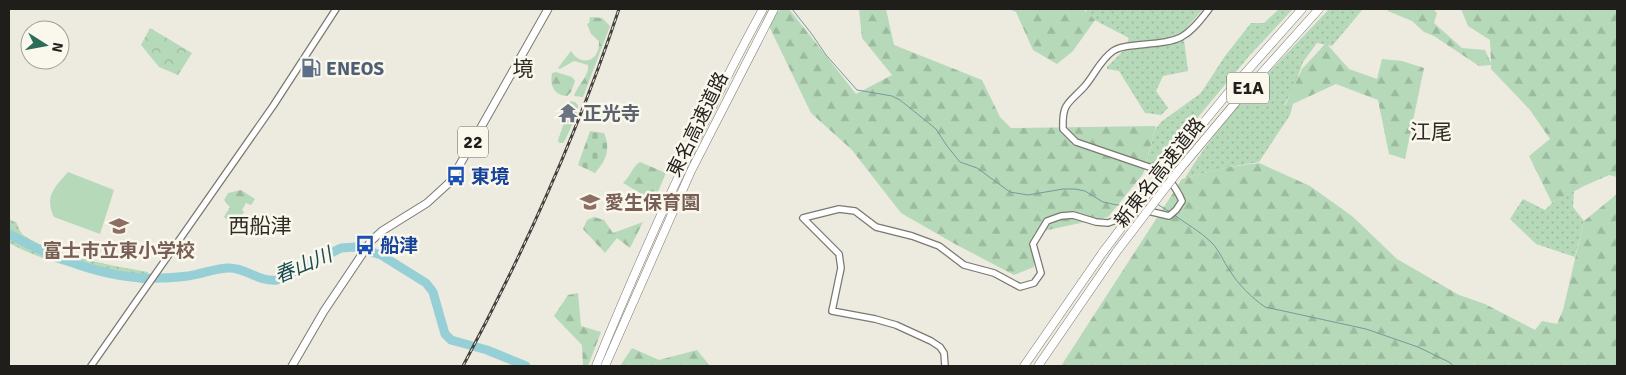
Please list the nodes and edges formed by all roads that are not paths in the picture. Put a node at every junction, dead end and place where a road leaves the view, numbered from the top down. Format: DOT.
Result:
graph roads {
  1 [pos="336,9"];
  2 [pos="548,9"];
  3 [pos="763,9"];
  4 [pos="774,9"];
  5 [pos="1209,9"];
  6 [pos="1302,9"];
  7 [pos="1319,9"];
  8 [pos="92,366"];
  9 [pos="292,366"];
  10 [pos="596,366"];
  11 [pos="606,366"];
  12 [pos="945,366"];
  13 [pos="1024,366"];
  14 [pos="1038,366"];
  1 -- 8 [label="street"];
  2 -- 9 [label="main road, 22"];
  3 -- 10 [label="highway, 東名高速道路"];
  4 -- 11 [label="highway, 東名高速道路"];
  5 -- 12 [label="street"];
  6 -- 13 [label="highway, 新東名高速道路 / E1A, bridge"];
  7 -- 14 [label="highway, 新東名高速道路 / E1A, bridge"];
}
